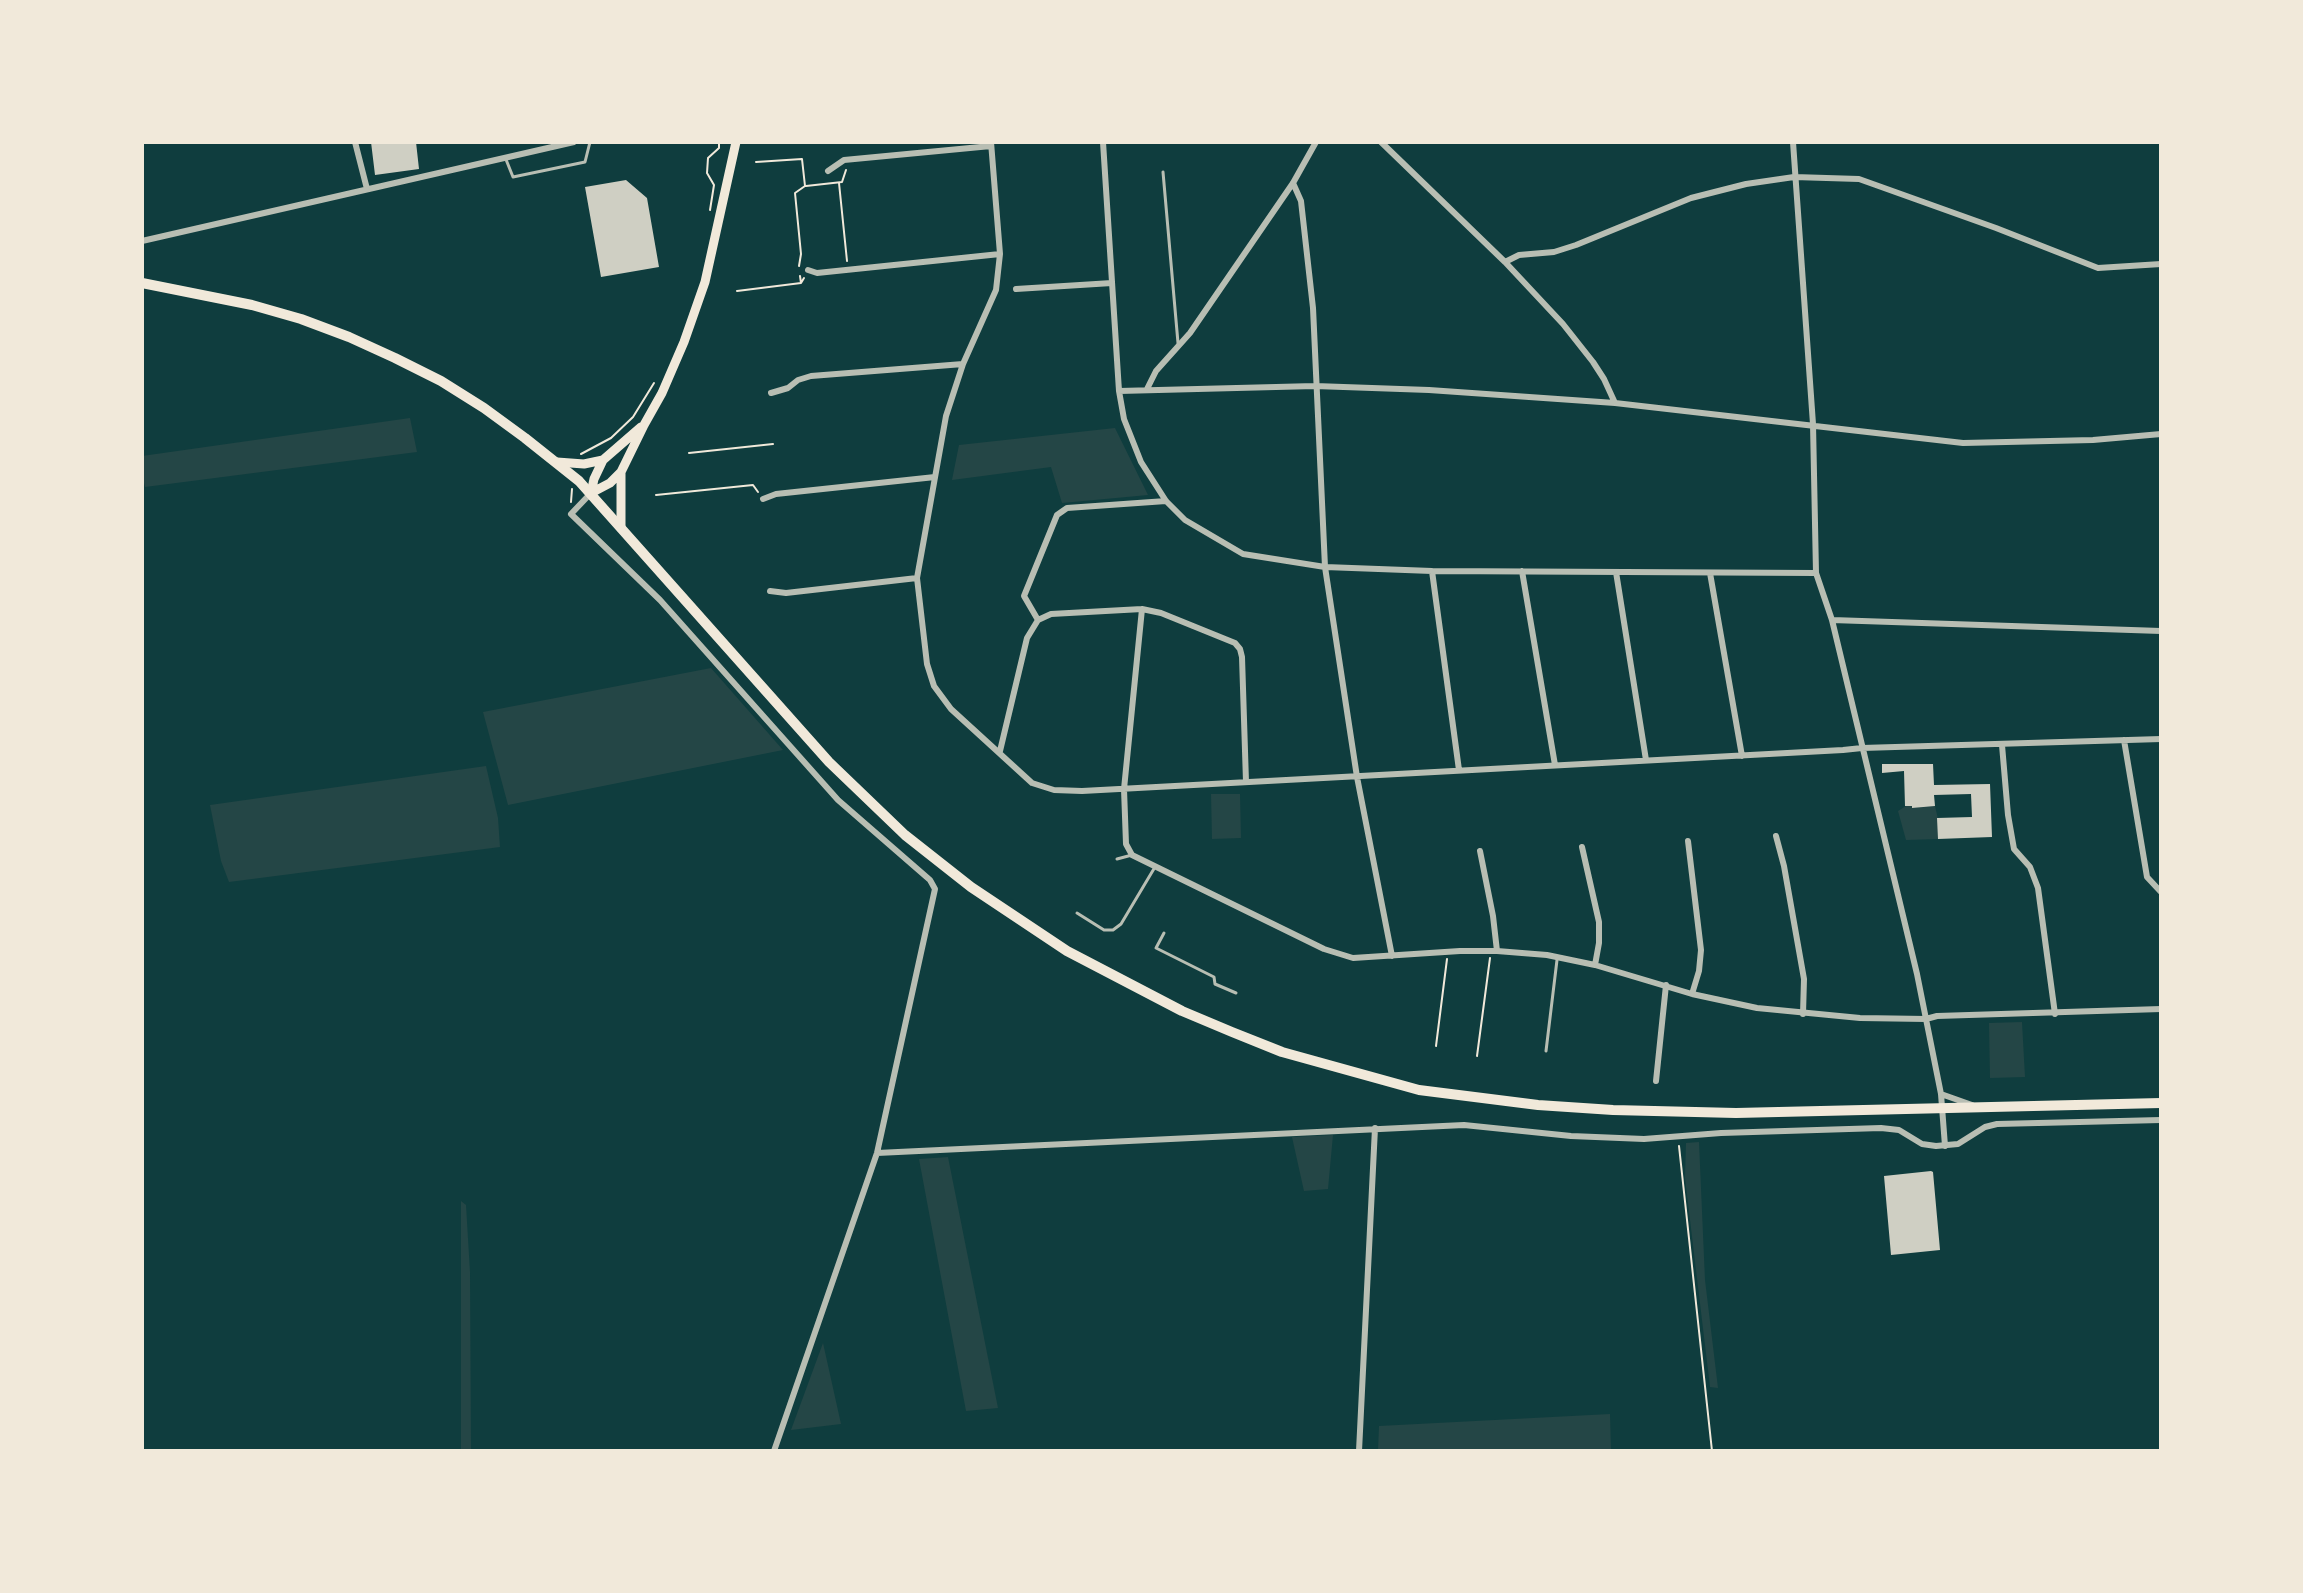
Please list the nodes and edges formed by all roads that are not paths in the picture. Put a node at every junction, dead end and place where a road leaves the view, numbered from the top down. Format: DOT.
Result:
graph roads {
  1 [pos="355,142"];
  2 [pos="574,142"];
  3 [pos="590,142"];
  4 [pos="736,142"];
  5 [pos="1103,142"];
  6 [pos="1316,142"];
  7 [pos="1381,142"];
  8 [pos="1793,142"];
  9 [pos="991,144"];
  10 [pos="505,157"];
  11 [pos="828,171"];
  12 [pos="1163,172"];
  13 [pos="1794,177"];
  14 [pos="1293,183"];
  15 [pos="367,189"];
  16 [pos="142,241"];
  17 [pos="1000,254"];
  18 [pos="1505,262"];
  19 [pos="2161,264"];
  20 [pos="808,270"];
  21 [pos="142,283"];
  22 [pos="1112,283"];
  23 [pos="1016,289"];
  24 [pos="1178,348"];
  25 [pos="963,364"];
  26 [pos="1315,386"];
  27 [pos="1147,389"];
  28 [pos="1119,391"];
  29 [pos="771,393"];
  30 [pos="1615,403"];
  31 [pos="1813,424"];
  32 [pos="644,425"];
  33 [pos="2161,434"];
  34 [pos="603,460"];
  35 [pos="557,462"];
  36 [pos="621,472"];
  37 [pos="935,477"];
  38 [pos="591,493"];
  39 [pos="763,499"];
  40 [pos="1166,501"];
  41 [pos="621,528"];
  42 [pos="1325,567"];
  43 [pos="1432,571"];
  44 [pos="1522,571"];
  45 [pos="1616,572"];
  46 [pos="1710,573"];
  47 [pos="1816,573"];
  48 [pos="917,578"];
  49 [pos="770,591"];
  50 [pos="1142,609"];
  51 [pos="1038,620"];
  52 [pos="1832,620"];
  53 [pos="2161,631"];
  54 [pos="2161,739"];
  55 [pos="2124,740"];
  56 [pos="2002,745"];
  57 [pos="1862,748"];
  58 [pos="1000,751"];
  59 [pos="1742,756"];
  60 [pos="1646,760"];
  61 [pos="1555,765"];
  62 [pos="1459,770"];
  63 [pos="1357,777"];
  64 [pos="1246,782"];
  65 [pos="1124,789"];
  66 [pos="1776,836"];
  67 [pos="1688,841"];
  68 [pos="1582,847"];
  69 [pos="1480,851"];
  70 [pos="1132,855"];
  71 [pos="1117,859"];
  72 [pos="1155,867"];
  73 [pos="2161,892"];
  74 [pos="1077,913"];
  75 [pos="1164,933"];
  76 [pos="1494,951"];
  77 [pos="1392,956"];
  78 [pos="1557,957"];
  79 [pos="1595,965"];
  80 [pos="1666,985"];
  81 [pos="1236,993"];
  82 [pos="1692,994"];
  83 [pos="2161,1009"];
  84 [pos="1803,1014"];
  85 [pos="2055,1014"];
  86 [pos="1926,1019"];
  87 [pos="1546,1051"];
  88 [pos="1656,1081"];
  89 [pos="1941,1094"];
  90 [pos="2161,1103"];
  91 [pos="1979,1107"];
  92 [pos="1943,1109"];
  93 [pos="2161,1120"];
  94 [pos="1375,1128"];
  95 [pos="1945,1146"];
  96 [pos="877,1153"];
  97 [pos="774,1451"];
  98 [pos="1359,1451"];
  1 -- 15 [label="street"];
  2 -- 10 [label="street"];
  3 -- 10 [label="lane"];
  4 -- 32 [label="main road"];
  5 -- 22 [label="street"];
  6 -- 14 [label="street"];
  7 -- 18 [label="street"];
  8 -- 13 [label="street"];
  9 -- 11 [label="street"];
  9 -- 17 [label="street"];
  10 -- 15 [label="street"];
  12 -- 24 [label="lane"];
  13 -- 18 [label="street"];
  13 -- 19 [label="street"];
  13 -- 31 [label="street"];
  14 -- 24 [label="street"];
  14 -- 26 [label="street"];
  15 -- 16 [label="street"];
  17 -- 20 [label="street"];
  17 -- 25 [label="street"];
  18 -- 30 [label="street"];
  21 -- 35 [label="main road"];
  22 -- 23 [label="street"];
  22 -- 28 [label="street"];
  24 -- 27 [label="street"];
  25 -- 29 [label="street"];
  25 -- 37 [label="street"];
  26 -- 27 [label="street"];
  26 -- 30 [label="street"];
  26 -- 42 [label="street"];
  27 -- 28 [label="street"];
  28 -- 40 [label="street"];
  30 -- 31 [label="street"];
  31 -- 33 [label="street"];
  31 -- 47 [label="street"];
  32 -- 34 [label="main road"];
  32 -- 36 [label="main road"];
  34 -- 35 [label="main road"];
  34 -- 38 [label="main road"];
  35 -- 38 [label="main road"];
  36 -- 38 [label="main road"];
  36 -- 41 [label="main road"];
  37 -- 39 [label="street"];
  37 -- 48 [label="street"];
  38 -- 41 [label="main road"];
  38 -- 96 [label="street"];
  40 -- 42 [label="street"];
  40 -- 51 [label="street"];
  41 -- 92 [label="main road"];
  42 -- 43 [label="street"];
  42 -- 63 [label="street"];
  43 -- 44 [label="street"];
  43 -- 62 [label="street"];
  44 -- 45 [label="street"];
  44 -- 61 [label="street"];
  45 -- 46 [label="street"];
  45 -- 60 [label="street"];
  46 -- 47 [label="street"];
  46 -- 59 [label="street"];
  47 -- 52 [label="street"];
  48 -- 49 [label="street"];
  48 -- 58 [label="street"];
  50 -- 51 [label="street"];
  50 -- 64 [label="street"];
  50 -- 65 [label="street"];
  51 -- 58 [label="street"];
  52 -- 53 [label="street"];
  52 -- 57 [label="street"];
  54 -- 55 [label="street"];
  55 -- 56 [label="street"];
  55 -- 73 [label="street"];
  56 -- 57 [label="street"];
  56 -- 85 [label="street"];
  57 -- 59 [label="street"];
  57 -- 86 [label="street"];
  58 -- 65 [label="street"];
  59 -- 60 [label="street"];
  60 -- 61 [label="street"];
  61 -- 62 [label="street"];
  62 -- 63 [label="street"];
  63 -- 64 [label="street"];
  63 -- 77 [label="street"];
  64 -- 65 [label="street"];
  65 -- 70 [label="street"];
  66 -- 84 [label="street"];
  67 -- 82 [label="street"];
  68 -- 79 [label="street"];
  69 -- 76 [label="street"];
  70 -- 71 [label="lane"];
  70 -- 72 [label="street"];
  72 -- 74 [label="lane"];
  72 -- 77 [label="street"];
  75 -- 81 [label="lane"];
  76 -- 77 [label="street"];
  76 -- 78 [label="street"];
  78 -- 79 [label="street"];
  78 -- 87 [label="lane"];
  79 -- 80 [label="street"];
  80 -- 82 [label="street"];
  80 -- 88 [label="street"];
  82 -- 84 [label="street"];
  83 -- 85 [label="street"];
  84 -- 86 [label="street"];
  85 -- 86 [label="street"];
  86 -- 89 [label="street"];
  89 -- 91 [label="street"];
  89 -- 92 [label="street"];
  90 -- 91 [label="main road"];
  91 -- 92 [label="main road"];
  92 -- 95 [label="street"];
  93 -- 95 [label="street"];
  94 -- 95 [label="street"];
  94 -- 96 [label="street"];
  94 -- 98 [label="street"];
  96 -- 97 [label="street"];
}
